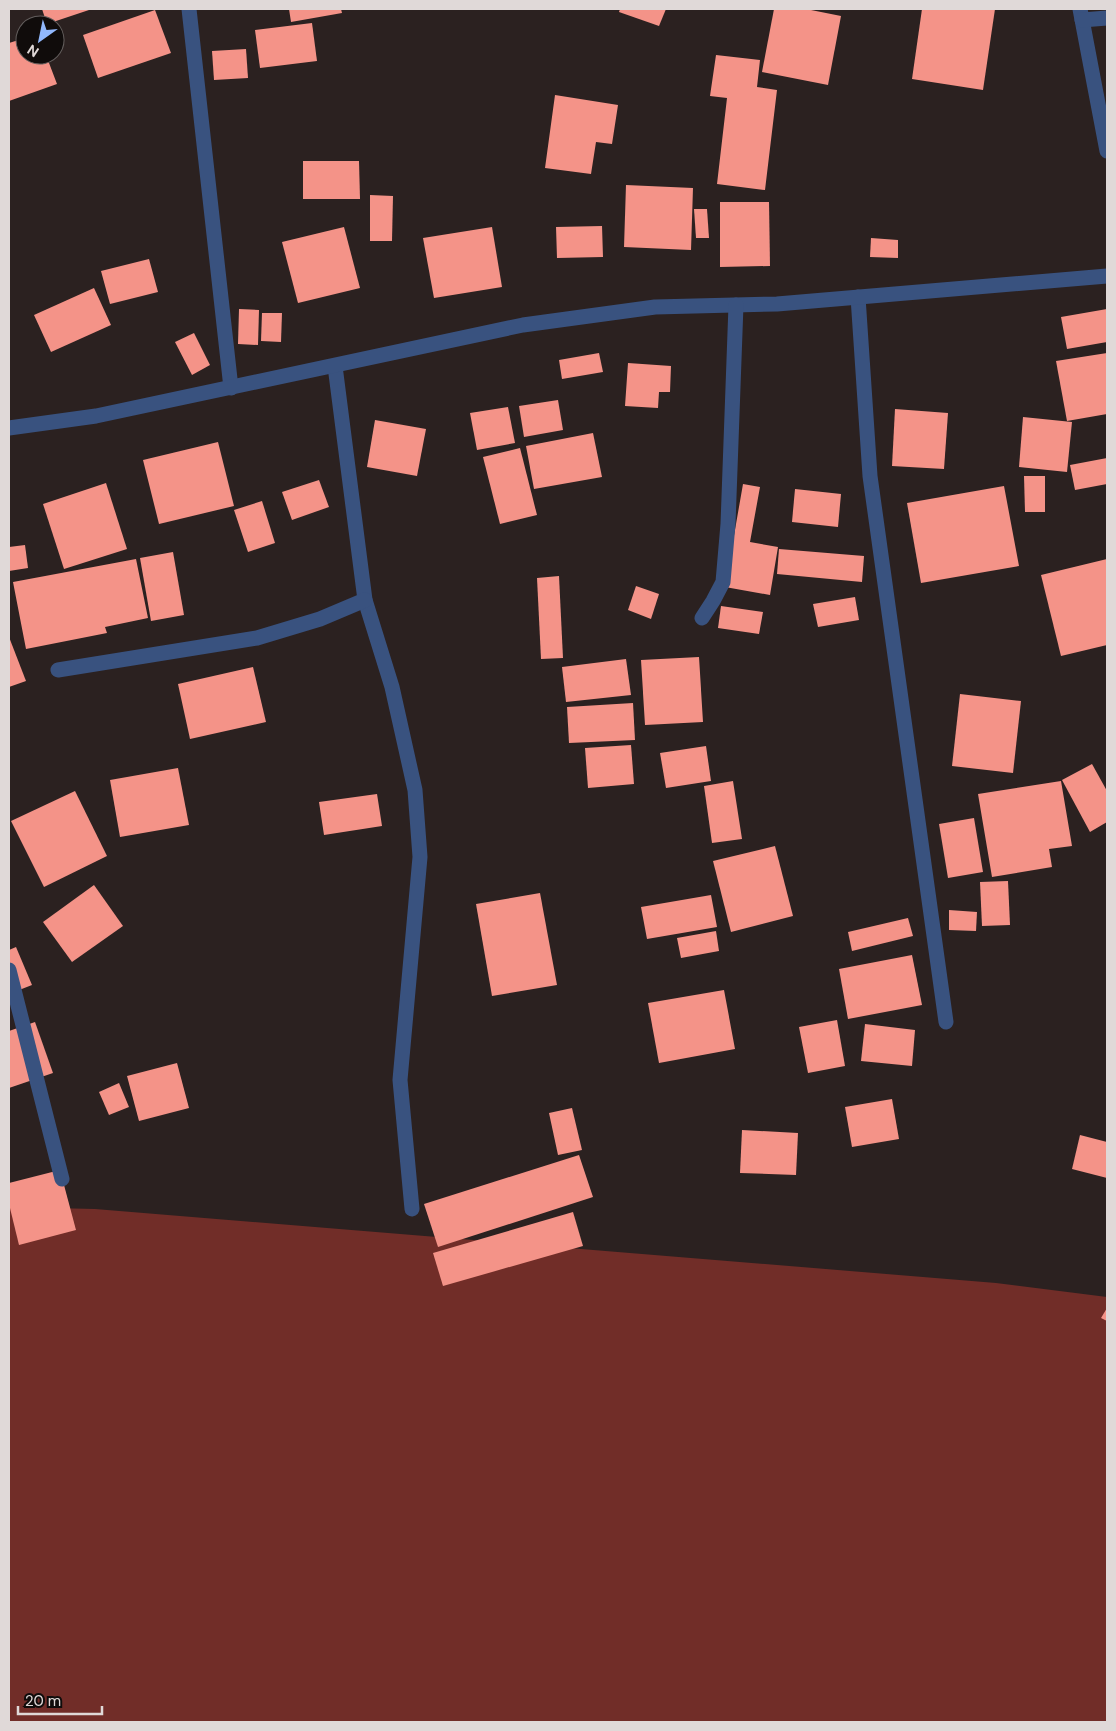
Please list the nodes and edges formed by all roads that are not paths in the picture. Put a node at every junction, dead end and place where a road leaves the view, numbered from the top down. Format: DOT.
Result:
graph roads {
  1 [pos="189,9"];
  2 [pos="1081,14"];
  3 [pos="1107,18"];
  4 [pos="1107,151"];
  5 [pos="1107,276"];
  6 [pos="858,297"];
  7 [pos="736,305"];
  8 [pos="335,366"];
  9 [pos="231,388"];
  10 [pos="9,428"];
  11 [pos="364,600"];
  12 [pos="702,618"];
  13 [pos="58,670"];
  14 [pos="9,970"];
  15 [pos="946,1022"];
  16 [pos="62,1179"];
  17 [pos="412,1210"];
  1 -- 9 [label="street"];
  2 -- 3 [label="street"];
  2 -- 4 [label="street"];
  5 -- 6 [label="street"];
  6 -- 7 [label="street"];
  6 -- 15 [label="street"];
  7 -- 8 [label="street"];
  7 -- 12 [label="street"];
  8 -- 9 [label="street"];
  8 -- 11 [label="street"];
  9 -- 10 [label="street"];
  11 -- 13 [label="street"];
  11 -- 17 [label="street"];
  14 -- 16 [label="street"];
}
